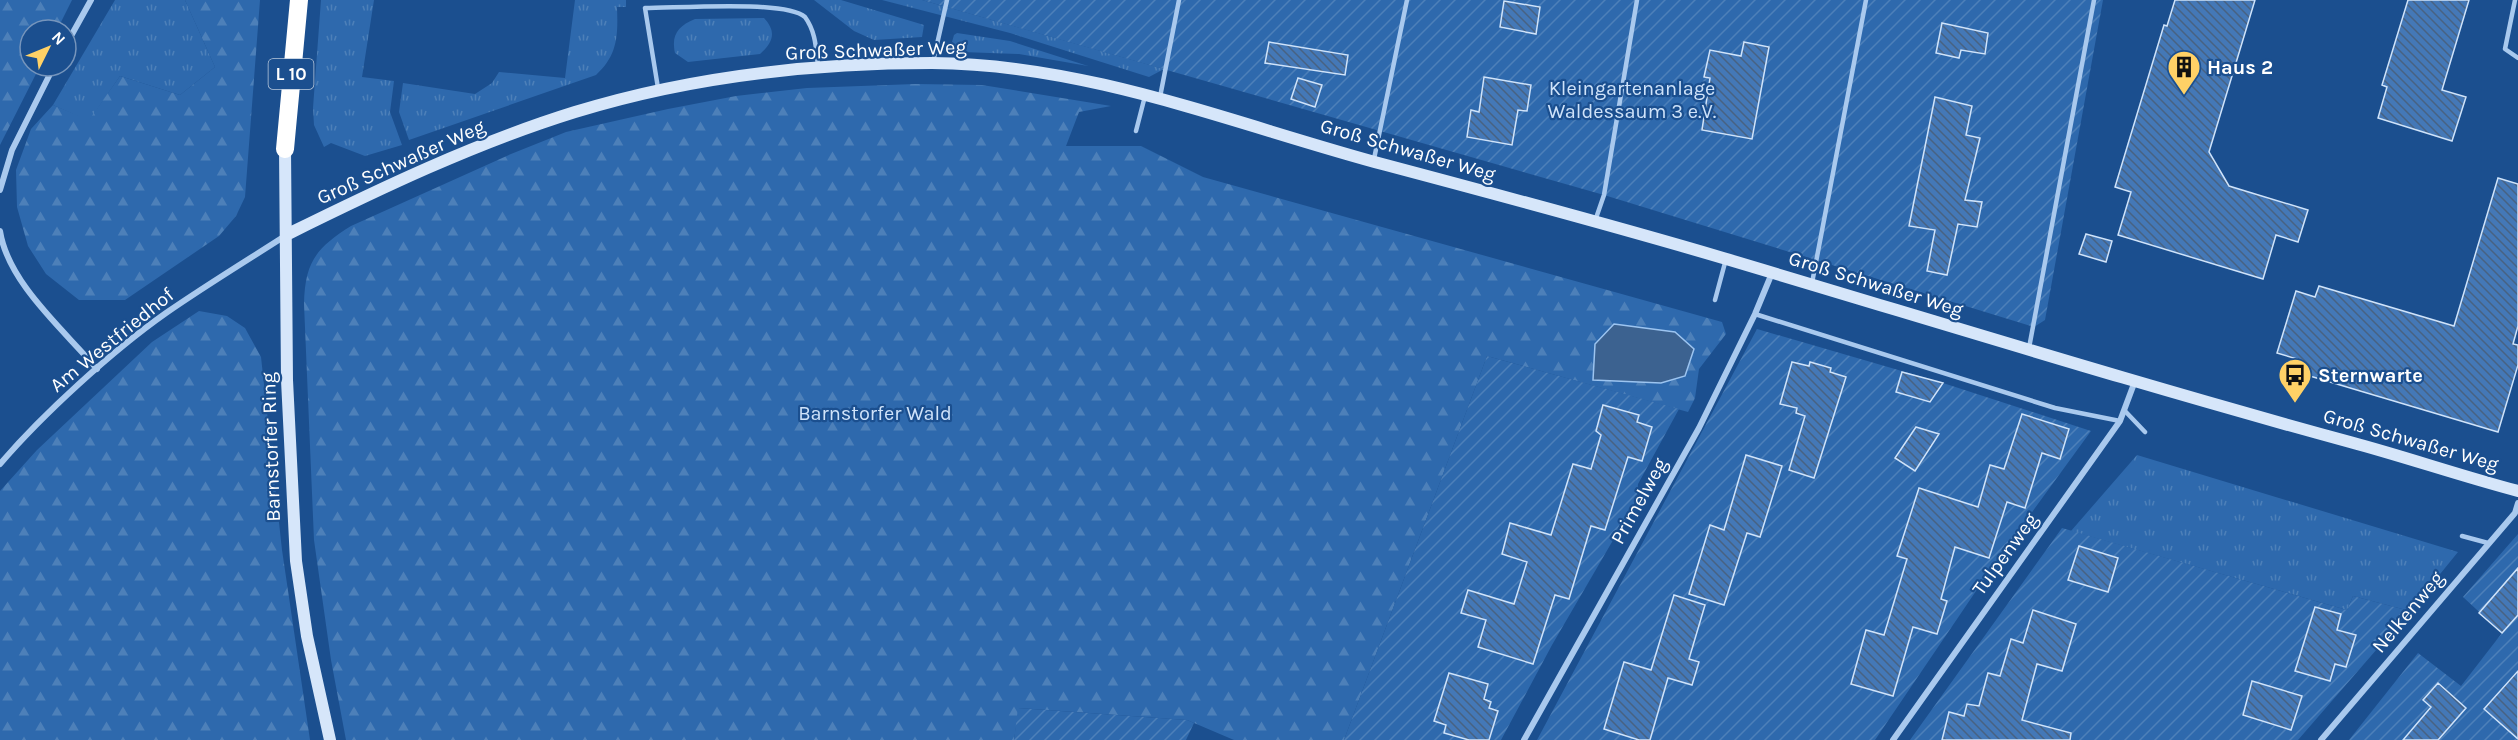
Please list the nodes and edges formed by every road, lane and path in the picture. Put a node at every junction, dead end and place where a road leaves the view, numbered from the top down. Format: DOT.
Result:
graph roads {
  1 [pos="91,0"];
  2 [pos="299,0"];
  3 [pos="947,0"];
  4 [pos="1179,0"];
  5 [pos="1407,0"];
  6 [pos="1637,0"];
  7 [pos="1866,0"];
  8 [pos="2094,0"];
  9 [pos="2515,0"];
  10 [pos="78,23"];
  11 [pos="2518,58"];
  12 [pos="933,63"];
  13 [pos="819,68"];
  14 [pos="48,78"];
  15 [pos="658,91"];
  16 [pos="1146,94"];
  17 [pos="1160,98"];
  18 [pos="1136,131"];
  19 [pos="285,148"];
  20 [pos="1373,161"];
  21 [pos="0,190"];
  22 [pos="1595,221"];
  23 [pos="0,231"];
  24 [pos="286,236"];
  25 [pos="1726,259"];
  26 [pos="1772,273"];
  27 [pos="1812,286"];
  28 [pos="1715,300"];
  29 [pos="1755,314"];
  30 [pos="2029,350"];
  31 [pos="97,369"];
  32 [pos="2135,381"];
  33 [pos="2125,411"];
  34 [pos="2120,421"];
  35 [pos="2145,432"];
  36 [pos="0,464"];
  37 [pos="2518,490"];
  38 [pos="2518,503"];
  39 [pos="2462,536"];
  40 [pos="2488,543"];
  41 [pos="330,740"];
  42 [pos="1524,740"];
  43 [pos="1893,740"];
  44 [pos="2321,740"];
  1 -- 10 [label="street"];
  2 -- 19 [label="highway, L 10"];
  3 -- 12 [label="lane"];
  4 -- 17 [label="lane"];
  5 -- 20 [label="lane"];
  6 -- 22 [label="lane"];
  7 -- 27 [label="lane"];
  8 -- 30 [label="lane"];
  9 -- 11 [label="lane"];
  12 -- 13 [label="street, Groß Schwaßer Weg"];
  12 -- 16 [label="street, Groß Schwaßer Weg"];
  13 -- 15 [label="street, Groß Schwaßer Weg"];
  13 -- 15 [label="lane"];
  14 -- 21 [label="street"];
  15 -- 24 [label="street, Groß Schwaßer Weg"];
  16 -- 17 [label="street, Groß Schwaßer Weg"];
  16 -- 18 [label="lane"];
  17 -- 20 [label="street, Groß Schwaßer Weg"];
  19 -- 24 [label="street, Barnstorfer Ring / L 10"];
  20 -- 22 [label="street, Groß Schwaßer Weg"];
  22 -- 25 [label="street, Groß Schwaßer Weg"];
  23 -- 31 [label="street"];
  24 -- 31 [label="street, Am Westfriedhof"];
  24 -- 41 [label="street, Barnstorfer Ring / L 10"];
  25 -- 26 [label="street, Groß Schwaßer Weg"];
  25 -- 28 [label="lane"];
  26 -- 27 [label="street, Groß Schwaßer Weg"];
  26 -- 29 [label="street, Primelweg"];
  27 -- 30 [label="street, Groß Schwaßer Weg"];
  29 -- 34 [label="lane"];
  29 -- 42 [label="street, Primelweg"];
  30 -- 32 [label="street, Groß Schwaßer Weg"];
  31 -- 36 [label="street, Am Westfriedhof"];
  32 -- 33 [label="street, Tulpenweg"];
  32 -- 37 [label="street, Groß Schwaßer Weg"];
  33 -- 34 [label="street, Tulpenweg"];
  33 -- 35 [label="lane"];
  34 -- 43 [label="street, Tulpenweg"];
  38 -- 40 [label="street, Nelkenweg"];
  39 -- 40 [label="lane"];
  40 -- 44 [label="street, Nelkenweg"];
}
